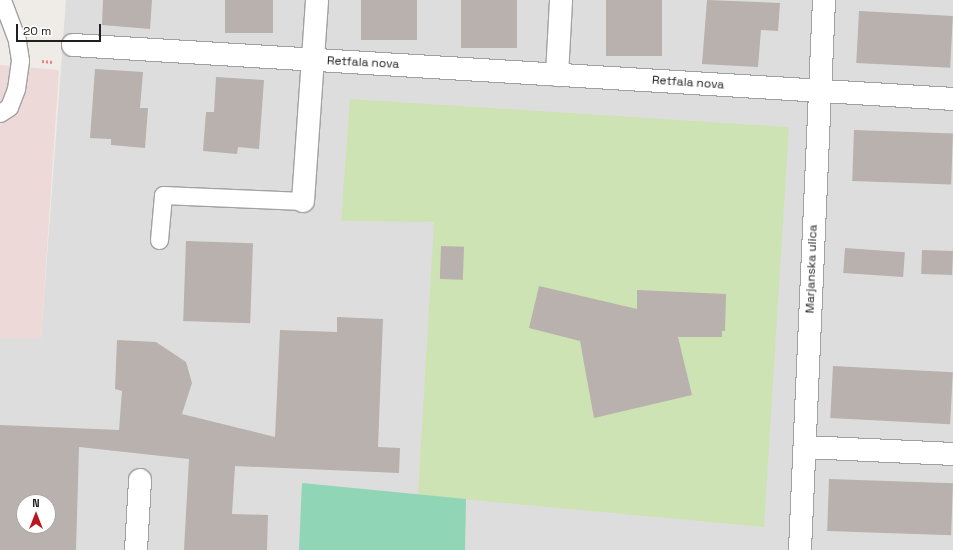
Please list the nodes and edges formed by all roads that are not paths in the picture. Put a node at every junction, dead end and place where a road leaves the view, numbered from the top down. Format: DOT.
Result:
graph roads {
  1 [pos="2,0"];
  2 [pos="317,0"];
  3 [pos="561,0"];
  4 [pos="824,0"];
  5 [pos="73,45"];
  6 [pos="313,60"];
  7 [pos="557,74"];
  8 [pos="819,91"];
  9 [pos="953,99"];
  10 [pos="0,113"];
  11 [pos="303,201"];
  12 [pos="159,240"];
  13 [pos="805,447"];
  14 [pos="953,454"];
  15 [pos="140,480"];
  16 [pos="136,550"];
  17 [pos="800,550"];
  1 -- 10 [label="lane"];
  2 -- 6 [label="street, Retfala nova"];
  3 -- 7 [label="street"];
  4 -- 8 [label="street, Marjanska ulica"];
  5 -- 6 [label="street, Retfala nova"];
  6 -- 7 [label="street, Retfala nova"];
  6 -- 11 [label="street, Retfala nova"];
  7 -- 8 [label="street, Retfala nova"];
  8 -- 9 [label="street"];
  8 -- 13 [label="street, Marjanska ulica"];
  11 -- 12 [label="lane"];
  13 -- 14 [label="street"];
  13 -- 17 [label="street, Marjanska ulica"];
  15 -- 16 [label="street"];
}
